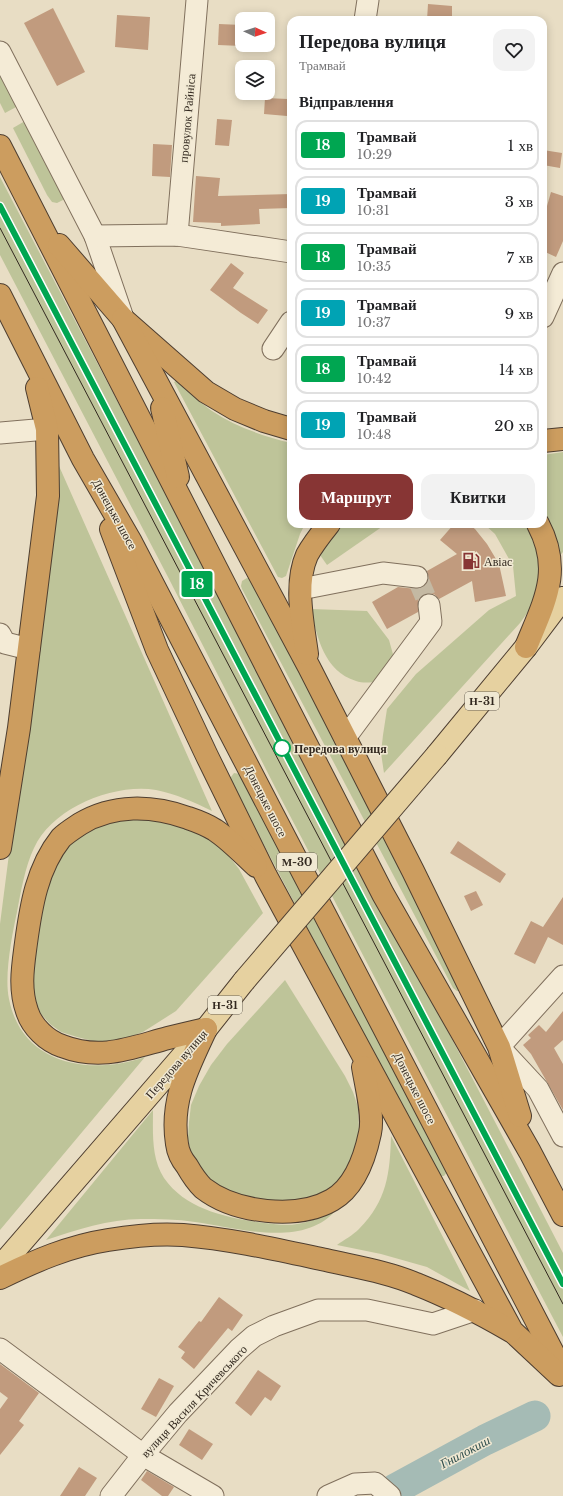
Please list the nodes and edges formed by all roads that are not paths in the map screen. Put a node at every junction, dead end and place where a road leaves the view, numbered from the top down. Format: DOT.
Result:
graph roads {
  1 [pos="197,0"];
  2 [pos="368,0"];
  3 [pos="366,16"];
  4 [pos="0,52"];
  5 [pos="0,146"];
  6 [pos="37,218"];
  7 [pos="177,235"];
  8 [pos="95,236"];
  9 [pos="287,251"];
  10 [pos="563,273"];
  11 [pos="0,294"];
  12 [pos="547,308"];
  13 [pos="123,319"];
  14 [pos="287,328"];
  15 [pos="272,349"];
  16 [pos="29,353"];
  17 [pos="154,377"];
  18 [pos="287,428"];
  19 [pos="47,429"];
  20 [pos="0,433"];
  21 [pos="563,439"];
  22 [pos="547,441"];
  23 [pos="84,459"];
  24 [pos="187,514"];
  25 [pos="325,528"];
  26 [pos="540,528"];
  27 [pos="416,577"];
  28 [pos="301,589"];
  29 [pos="563,598"];
  30 [pos="429,605"];
  31 [pos="0,634"];
  32 [pos="526,647"];
  33 [pos="29,649"];
  34 [pos="308,667"];
  35 [pos="345,738"];
  36 [pos="0,848"];
  37 [pos="266,876"];
  38 [pos="563,976"];
  39 [pos="206,1030"];
  40 [pos="499,1047"];
  41 [pos="360,1048"];
  42 [pos="563,1136"];
  43 [pos="530,1152"];
  44 [pos="563,1215"];
  45 [pos="0,1267"];
  46 [pos="0,1278"];
  47 [pos="475,1310"];
  48 [pos="512,1331"];
  49 [pos="0,1349"];
  50 [pos="563,1372"];
  51 [pos="563,1379"];
  52 [pos="143,1456"];
  53 [pos="111,1496"];
  54 [pos="213,1496"];
  55 [pos="328,1496"];
  56 [pos="390,1496"];
  1 -- 7 [label="street, провулок Райніса"];
  2 -- 3 [label="street"];
  4 -- 8 [label="street"];
  5 -- 6 [label="highway"];
  6 -- 13 [label="highway"];
  6 -- 24 [label="highway"];
  7 -- 8 [label="street"];
  7 -- 9 [label="street"];
  8 -- 13 [label="street"];
  10 -- 12 [label="street"];
  11 -- 16 [label="highway, Донецьке шосе / М-30"];
  13 -- 17 [label="highway"];
  13 -- 18 [label="highway"];
  14 -- 15 [label="street"];
  16 -- 19 [label="highway"];
  16 -- 23 [label="highway, Донецьке шосе / М-30"];
  17 -- 24 [label="highway"];
  17 -- 34 [label="highway"];
  19 -- 20 [label="street"];
  19 -- 33 [label="highway"];
  21 -- 22 [label="highway"];
  23 -- 37 [label="highway"];
  23 -- 50 [label="highway, Донецьке шосе / М-30"];
  24 -- 43 [label="highway"];
  25 -- 28 [label="highway"];
  26 -- 32 [label="highway"];
  27 -- 28 [label="street"];
  28 -- 34 [label="highway"];
  29 -- 32 [label="main road, Передова вулиця / Н-31"];
  30 -- 35 [label="street"];
  31 -- 33 [label="street"];
  32 -- 39 [label="main road, Передова вулиця / Н-31, bridge"];
  33 -- 36 [label="highway"];
  34 -- 35 [label="highway"];
  35 -- 40 [label="highway"];
  37 -- 39 [label="highway"];
  37 -- 41 [label="highway"];
  38 -- 40 [label="street"];
  39 -- 41 [label="highway"];
  39 -- 45 [label="main road, Передова вулиця / Н-31"];
  40 -- 42 [label="street"];
  40 -- 43 [label="highway"];
  41 -- 48 [label="highway"];
  43 -- 44 [label="highway"];
  46 -- 47 [label="highway"];
  47 -- 48 [label="highway"];
  47 -- 52 [label="street, вулиця Василя Кричевського"];
  48 -- 51 [label="highway"];
  49 -- 52 [label="street"];
  52 -- 53 [label="street, вулиця Василя Кричевського"];
  52 -- 54 [label="street"];
  55 -- 56 [label="street"];
}
